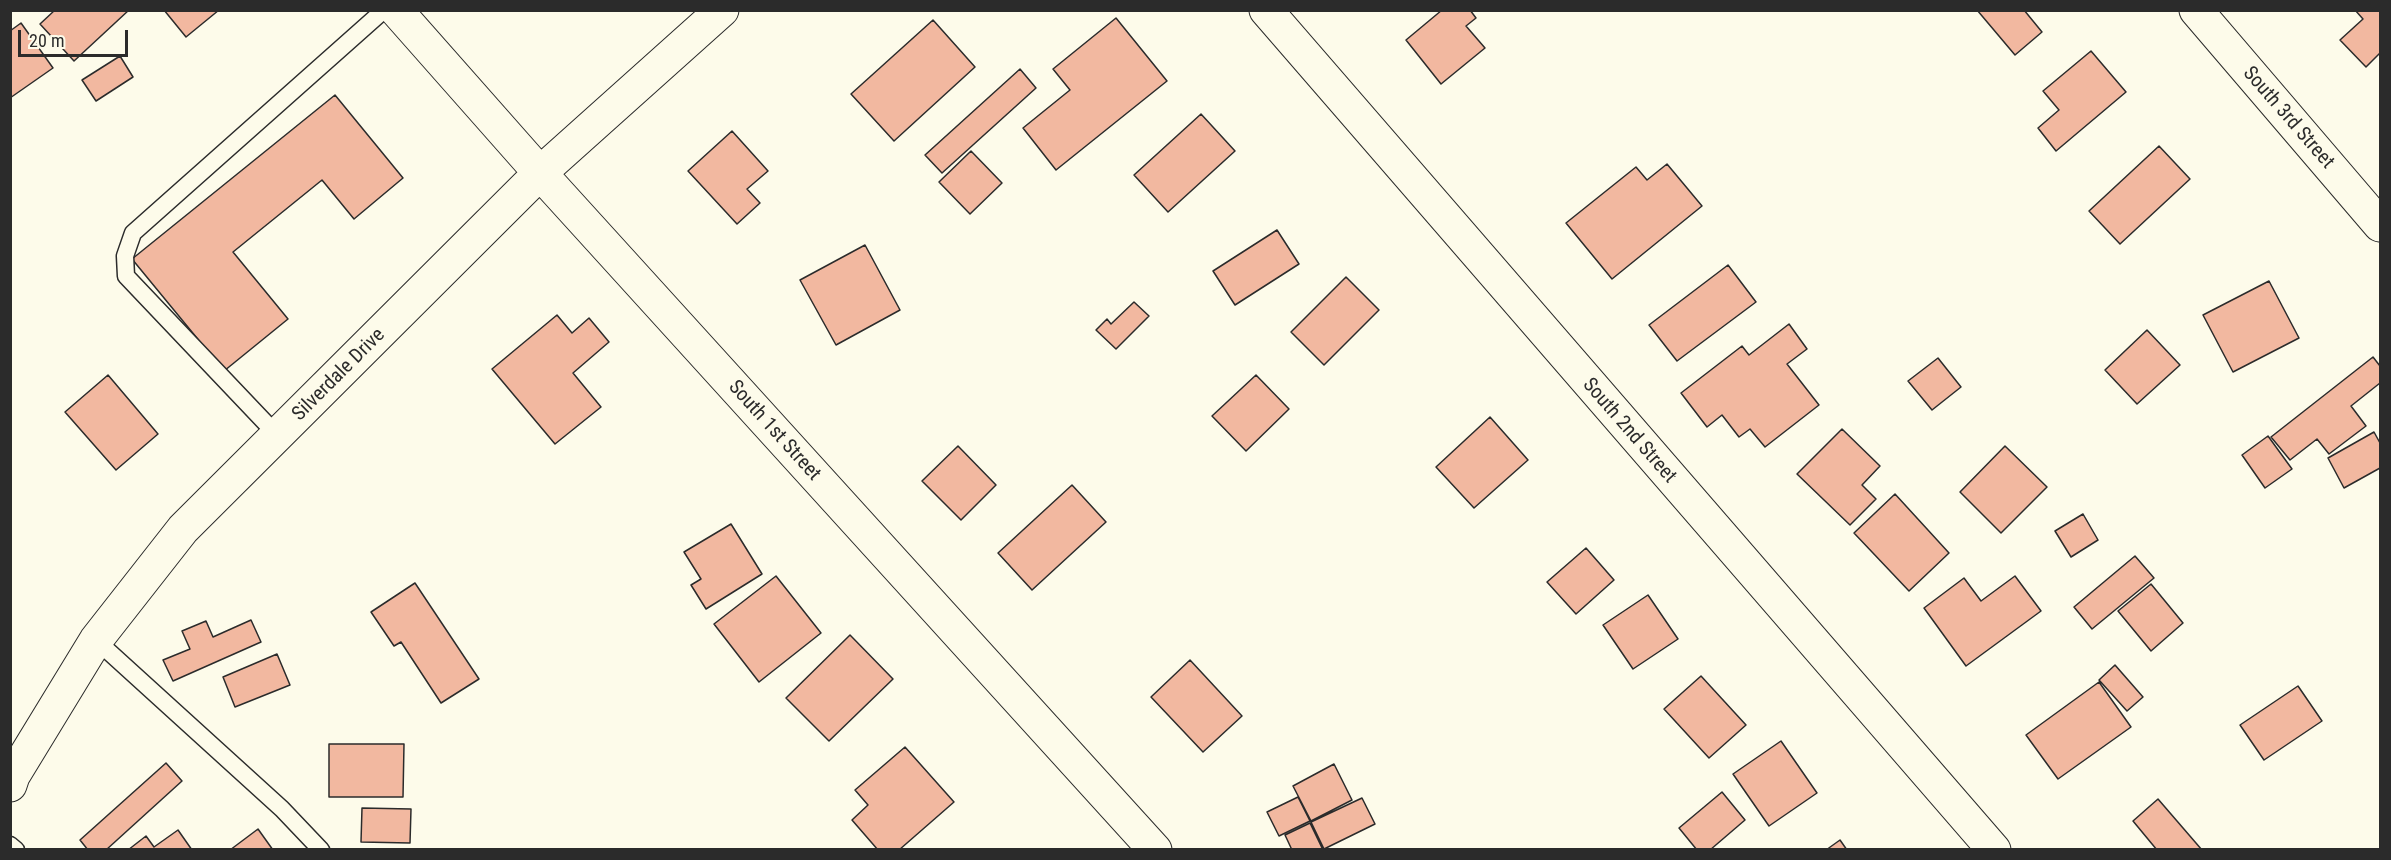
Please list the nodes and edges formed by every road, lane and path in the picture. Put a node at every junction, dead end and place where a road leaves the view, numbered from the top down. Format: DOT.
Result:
graph roads {
  1 [pos="384,10"];
  2 [pos="396,10"];
  3 [pos="722,10"];
  4 [pos="1266,10"];
  5 [pos="2196,10"];
  6 [pos="540,173"];
  7 [pos="2380,225"];
  8 [pos="278,435"];
  9 [pos="96,640"];
  10 [pos="10,785"];
  11 [pos="10,845"];
  12 [pos="16,849"];
  13 [pos="321,849"];
  14 [pos="1155,849"];
  15 [pos="1994,849"];
  1 -- 8 [label="lane"];
  2 -- 6 [label="street, South 1st Street"];
  3 -- 6 [label="street, Silverdale Drive"];
  4 -- 15 [label="street, South 2nd Street"];
  5 -- 7 [label="street, South 3rd Street"];
  6 -- 8 [label="street, Silverdale Drive"];
  6 -- 14 [label="street, South 1st Street"];
  8 -- 9 [label="street, Silverdale Drive"];
  9 -- 10 [label="street, Silverdale Drive"];
  9 -- 13 [label="lane"];
  11 -- 12 [label="lane"];
}
